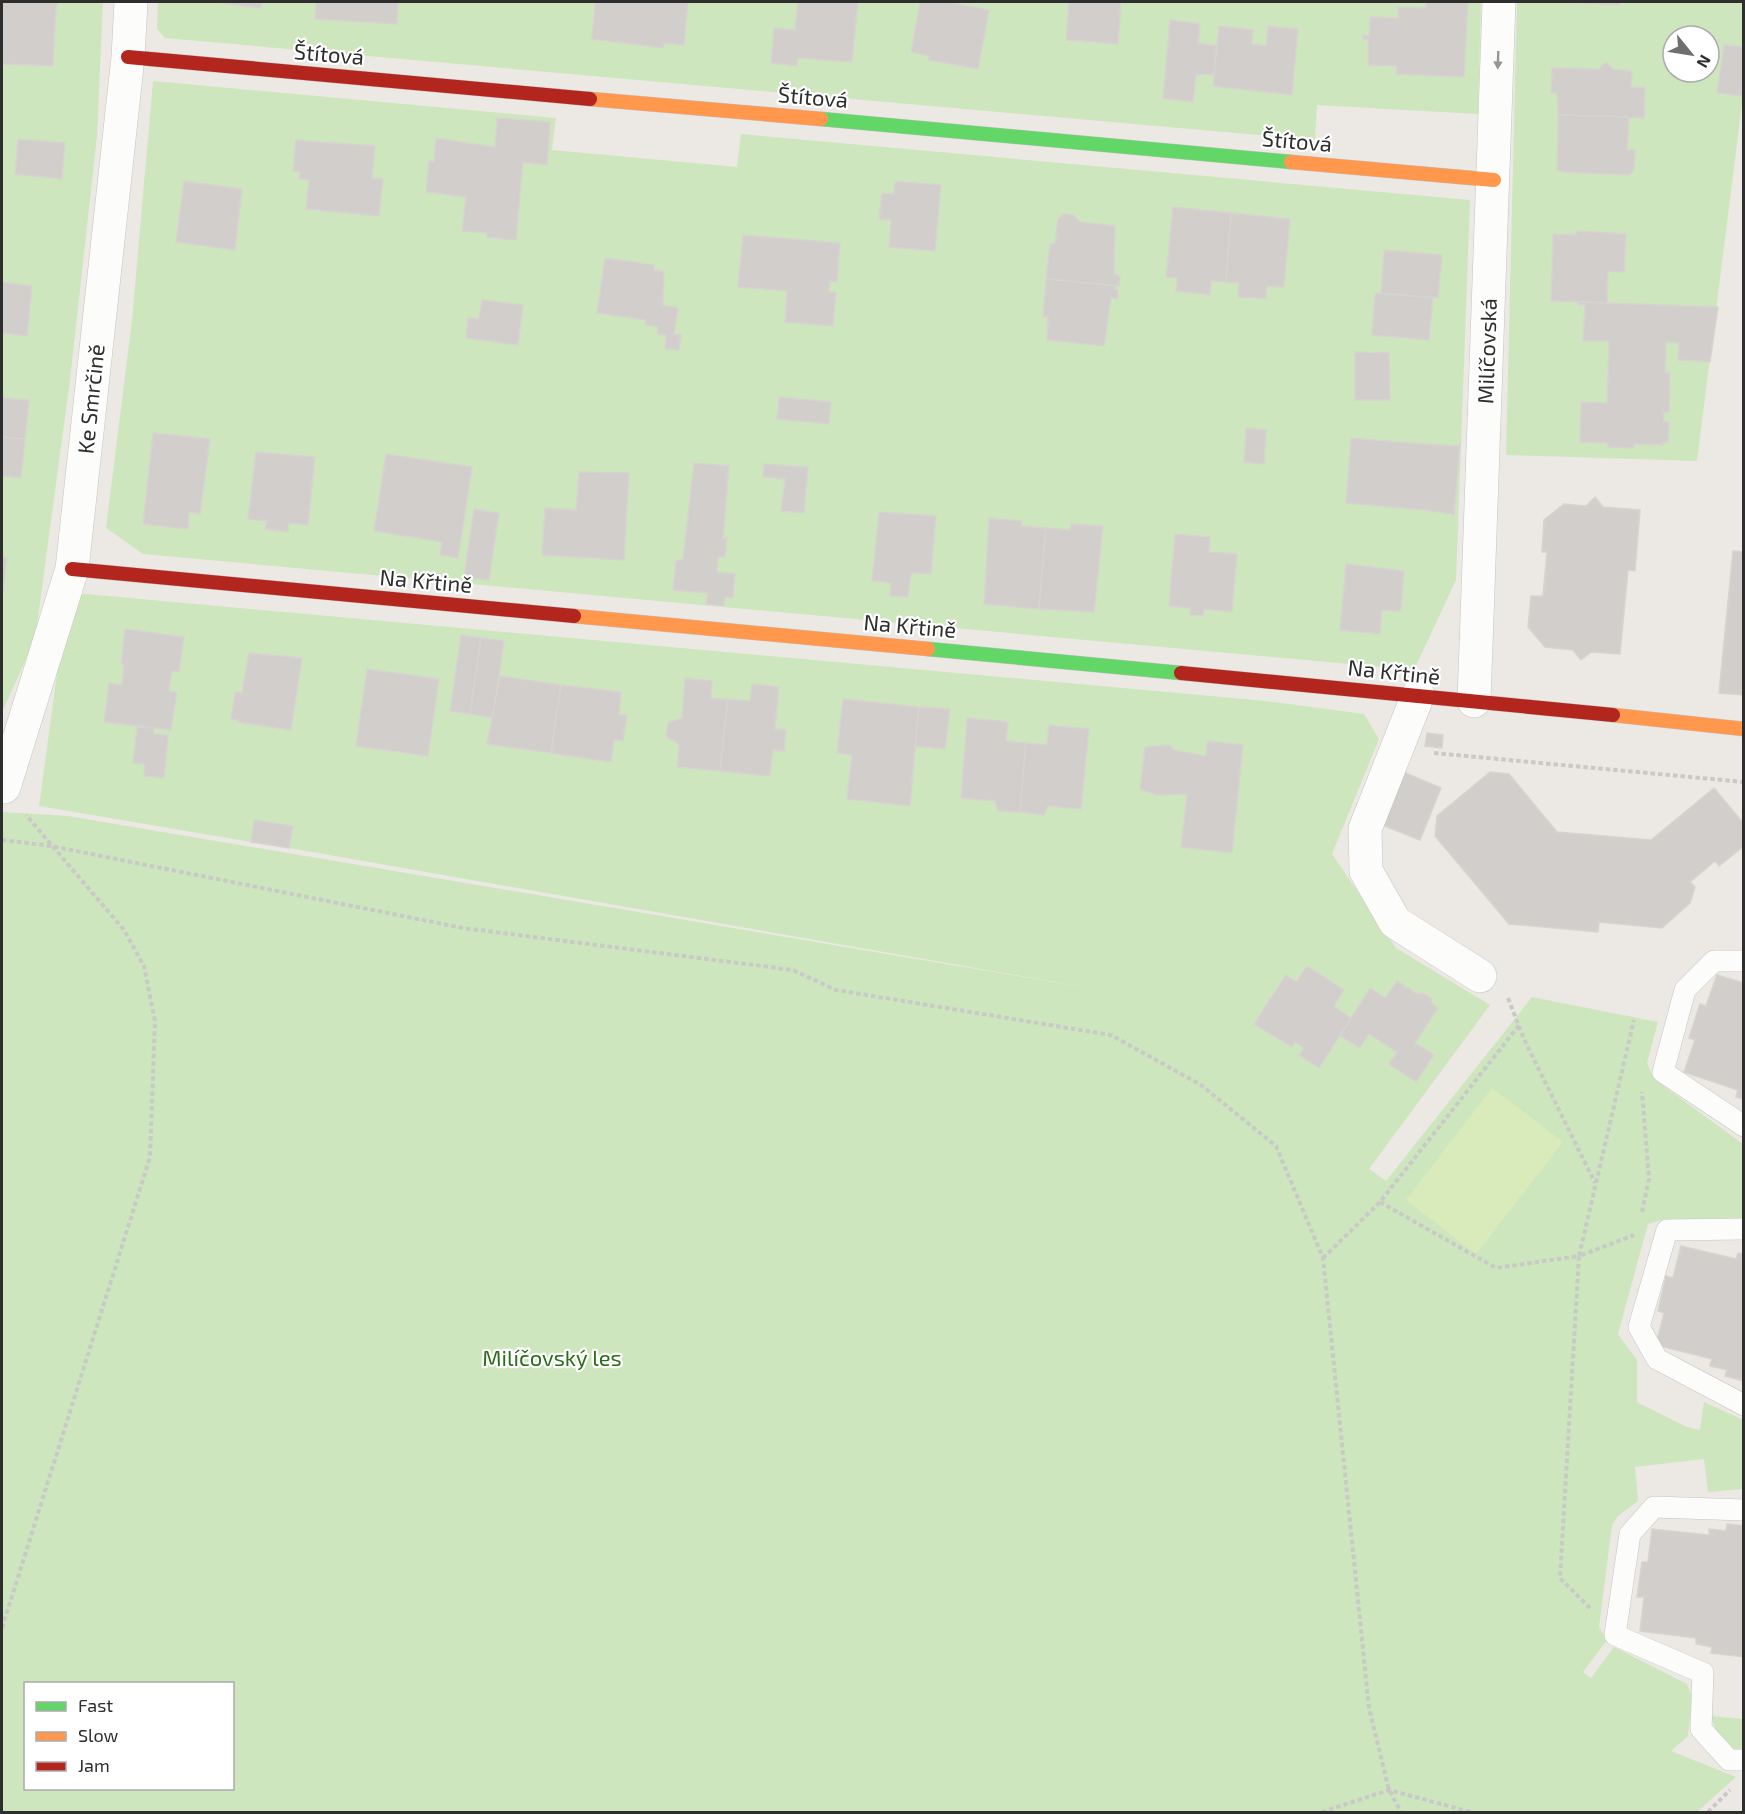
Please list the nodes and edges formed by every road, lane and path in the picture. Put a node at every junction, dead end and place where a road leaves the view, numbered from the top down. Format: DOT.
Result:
graph roads {
  1 [pos="131,2"];
  2 [pos="1499,2"];
  3 [pos="128,57"];
  4 [pos="1494,180"];
  5 [pos="72,569"];
  6 [pos="1418,695"];
  7 [pos="1474,701"];
  8 [pos="1743,729"];
  9 [pos="1396,750"];
  10 [pos="1743,782"];
  11 [pos="4,787"];
  12 [pos="2,840"];
  13 [pos="51,846"];
  14 [pos="1743,961"];
  15 [pos="1480,976"];
  16 [pos="1634,1020"];
  17 [pos="1663,1072"];
  18 [pos="1743,1126"];
  19 [pos="1596,1184"];
  20 [pos="1380,1202"];
  21 [pos="1743,1229"];
  22 [pos="1667,1230"];
  23 [pos="1637,1234"];
  24 [pos="1579,1256"];
  25 [pos="1323,1258"];
  26 [pos="1743,1405"];
  27 [pos="1743,1510"];
  28 [pos="2,1628"];
  29 [pos="1615,1635"];
  30 [pos="1743,1760"];
  31 [pos="1736,1782"];
  32 [pos="1389,1790"];
  33 [pos="1322,1812"];
  34 [pos="1401,1812"];
  35 [pos="1471,1812"];
  36 [pos="1708,1812"];
  1 -- 3 [label="street, Ke Smrčině"];
  2 -- 4 [label="street, Milíčovská, one-way"];
  3 -- 4 [label="street, Štítová"];
  3 -- 5 [label="street, Ke Smrčině"];
  4 -- 7 [label="street, Milíčovská"];
  5 -- 6 [label="street, Na Křtině"];
  5 -- 11 [label="street, Ke Smrčině"];
  6 -- 7 [label="street, Na Křtině"];
  6 -- 9 [label="street"];
  7 -- 8 [label="street, Na Křtině"];
  9 -- 10 [label="path"];
  9 -- 15 [label="street"];
  11 -- 13 [label="path"];
  12 -- 13 [label="path"];
  13 -- 25 [label="path"];
  13 -- 28 [label="path"];
  14 -- 17 [label="lane"];
  16 -- 19 [label="path"];
  17 -- 18 [label="lane"];
  17 -- 23 [label="path"];
  19 -- 20 [label="path"];
  19 -- 24 [label="path"];
  20 -- 24 [label="path"];
  20 -- 25 [label="path"];
  21 -- 22 [label="lane"];
  22 -- 23 [label="path"];
  22 -- 26 [label="lane"];
  23 -- 24 [label="path"];
  24 -- 29 [label="path"];
  25 -- 32 [label="path"];
  27 -- 29 [label="lane"];
  29 -- 30 [label="lane"];
  31 -- 36 [label="path"];
  32 -- 33 [label="path"];
  32 -- 34 [label="path"];
  32 -- 35 [label="path"];
}
